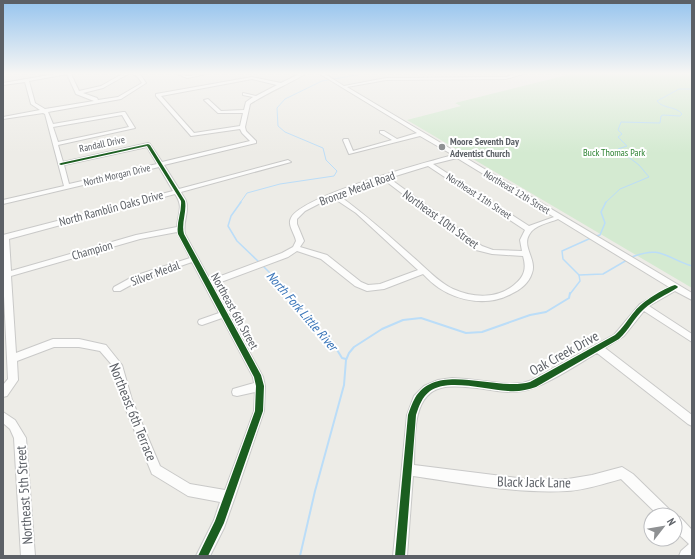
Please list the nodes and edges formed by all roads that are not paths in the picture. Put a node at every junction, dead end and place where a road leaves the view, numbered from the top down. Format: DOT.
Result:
graph roads {
  1 [pos="32,100"];
  2 [pos="108,100"];
  3 [pos="162,100"];
  4 [pos="206,100"];
  5 [pos="252,100"];
  6 [pos="364,100"];
  7 [pos="98,102"];
  8 [pos="46,111"];
  9 [pos="246,111"];
  10 [pos="3,118"];
  11 [pos="51,126"];
  12 [pos="242,127"];
  13 [pos="382,132"];
  14 [pos="420,134"];
  15 [pos="346,140"];
  16 [pos="395,140"];
  17 [pos="56,144"];
  18 [pos="456,156"];
  19 [pos="288,162"];
  20 [pos="61,164"];
  21 [pos="160,164"];
  22 [pos="429,164"];
  23 [pos="384,177"];
  24 [pos="67,186"];
  25 [pos="176,190"];
  26 [pos="333,195"];
  27 [pos="3,202"];
  28 [pos="559,217"];
  29 [pos="179,229"];
  30 [pos="529,229"];
  31 [pos="4,237"];
  32 [pos="296,248"];
  33 [pos="526,254"];
  34 [pos="194,259"];
  35 [pos="423,271"];
  36 [pos="6,275"];
  37 [pos="208,284"];
  38 [pos="675,287"];
  39 [pos="117,288"];
  40 [pos="692,297"];
  41 [pos="643,306"];
  42 [pos="224,314"];
  43 [pos="202,322"];
  44 [pos="692,339"];
  45 [pos="598,348"];
  46 [pos="13,358"];
  47 [pos="260,386"];
  48 [pos="237,392"];
  49 [pos="3,393"];
  50 [pos="3,417"];
  51 [pos="692,421"];
  52 [pos="407,470"];
  53 [pos="229,497"];
  54 [pos="659,507"];
  55 [pos="683,530"];
  56 [pos="692,539"];
  57 [pos="692,550"];
  58 [pos="28,556"];
  59 [pos="203,556"];
  60 [pos="400,556"];
  61 [pos="686,556"];
  1 -- 8 [label="street"];
  2 -- 7 [label="street"];
  3 -- 12 [label="street"];
  4 -- 9 [label="street"];
  5 -- 9 [label="street"];
  6 -- 14 [label="street, Northeast 12th Street"];
  7 -- 8 [label="street"];
  8 -- 10 [label="street"];
  8 -- 11 [label="street"];
  9 -- 12 [label="street"];
  11 -- 17 [label="street"];
  11 -- 17 [label="street"];
  12 -- 21 [label="street, North Morgan Drive"];
  13 -- 16 [label="street"];
  14 -- 16 [label="street"];
  14 -- 18 [label="street, Northeast 12th Street"];
  15 -- 16 [label="street"];
  17 -- 20 [label="street"];
  18 -- 22 [label="street, Bronze Medal Road"];
  18 -- 28 [label="street, Northeast 12th Street"];
  19 -- 25 [label="street, North Ramblin Oaks Drive"];
  20 -- 21 [label="street, Randall Drive"];
  20 -- 24 [label="street"];
  21 -- 24 [label="street, North Morgan Drive"];
  21 -- 25 [label="street"];
  22 -- 23 [label="street, Bronze Medal Road"];
  22 -- 30 [label="street, Northeast 11th Street"];
  23 -- 26 [label="street, Bronze Medal Road"];
  23 -- 33 [label="street, Northeast 10th Street"];
  24 -- 27 [label="street, North Morgan Drive"];
  25 -- 29 [label="street"];
  25 -- 31 [label="street, North Ramblin Oaks Drive"];
  26 -- 32 [label="street, Bronze Medal Road"];
  26 -- 35 [label="street"];
  28 -- 30 [label="street"];
  28 -- 38 [label="street, Northeast 12th Street"];
  29 -- 34 [label="street, Northeast 6th Street"];
  29 -- 36 [label="street, Champion"];
  30 -- 33 [label="street"];
  31 -- 36 [label="street"];
  32 -- 35 [label="street"];
  32 -- 37 [label="street"];
  33 -- 35 [label="street"];
  34 -- 37 [label="street, Northeast 6th Street"];
  34 -- 39 [label="street, Silver Medal"];
  36 -- 46 [label="street"];
  37 -- 42 [label="street, Northeast 6th Street"];
  38 -- 40 [label="street, Northeast 12th Street"];
  38 -- 41 [label="street, Oak Creek Drive"];
  41 -- 44 [label="street"];
  41 -- 45 [label="street, Oak Creek Drive"];
  42 -- 43 [label="street"];
  42 -- 47 [label="street, Northeast 6th Street"];
  45 -- 51 [label="street"];
  45 -- 52 [label="street, Oak Creek Drive"];
  46 -- 49 [label="street"];
  46 -- 53 [label="street, Northeast 6th Terrace"];
  47 -- 48 [label="street"];
  47 -- 53 [label="street, Northeast 6th Street"];
  50 -- 58 [label="street, Northeast 5th Street"];
  52 -- 54 [label="street, Black Jack Lane"];
  52 -- 60 [label="street, Oak Creek Drive"];
  53 -- 59 [label="street, Northeast 6th Street"];
  55 -- 56 [label="street"];
  57 -- 61 [label="street"];
}
